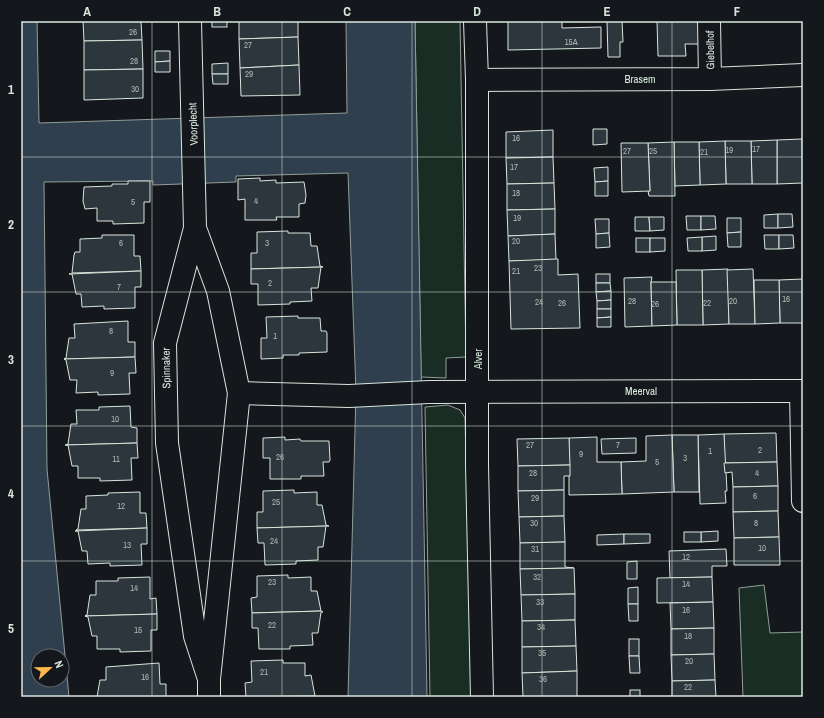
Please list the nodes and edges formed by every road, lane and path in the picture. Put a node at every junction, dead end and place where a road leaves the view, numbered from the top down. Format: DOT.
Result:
graph roads {
  1 [pos="190,21"];
  2 [pos="475,21"];
  3 [pos="709,21"];
  4 [pos="803,75"];
  5 [pos="710,79"];
  6 [pos="477,80"];
  7 [pos="195,228"];
  8 [pos="478,391"];
  9 [pos="802,391"];
  10 [pos="239,393"];
  11 [pos="803,501"];
  12 [pos="209,688"];
  13 [pos="482,697"];
  1 -- 7 [label="street, Voorplecht"];
  2 -- 6 [label="street, Alver"];
  3 -- 5 [label="street, Giebelhof"];
  4 -- 5 [label="street, Brasem"];
  5 -- 6 [label="street, Brasem"];
  6 -- 8 [label="street, Alver"];
  7 -- 10 [label="street, Spinnaker"];
  7 -- 12 [label="street, Spinnaker"];
  8 -- 9 [label="street, Meerval"];
  8 -- 10 [label="street"];
  8 -- 13 [label="street, Alver"];
  9 -- 11 [label="street"];
  10 -- 12 [label="street, Spinnaker"];
}
